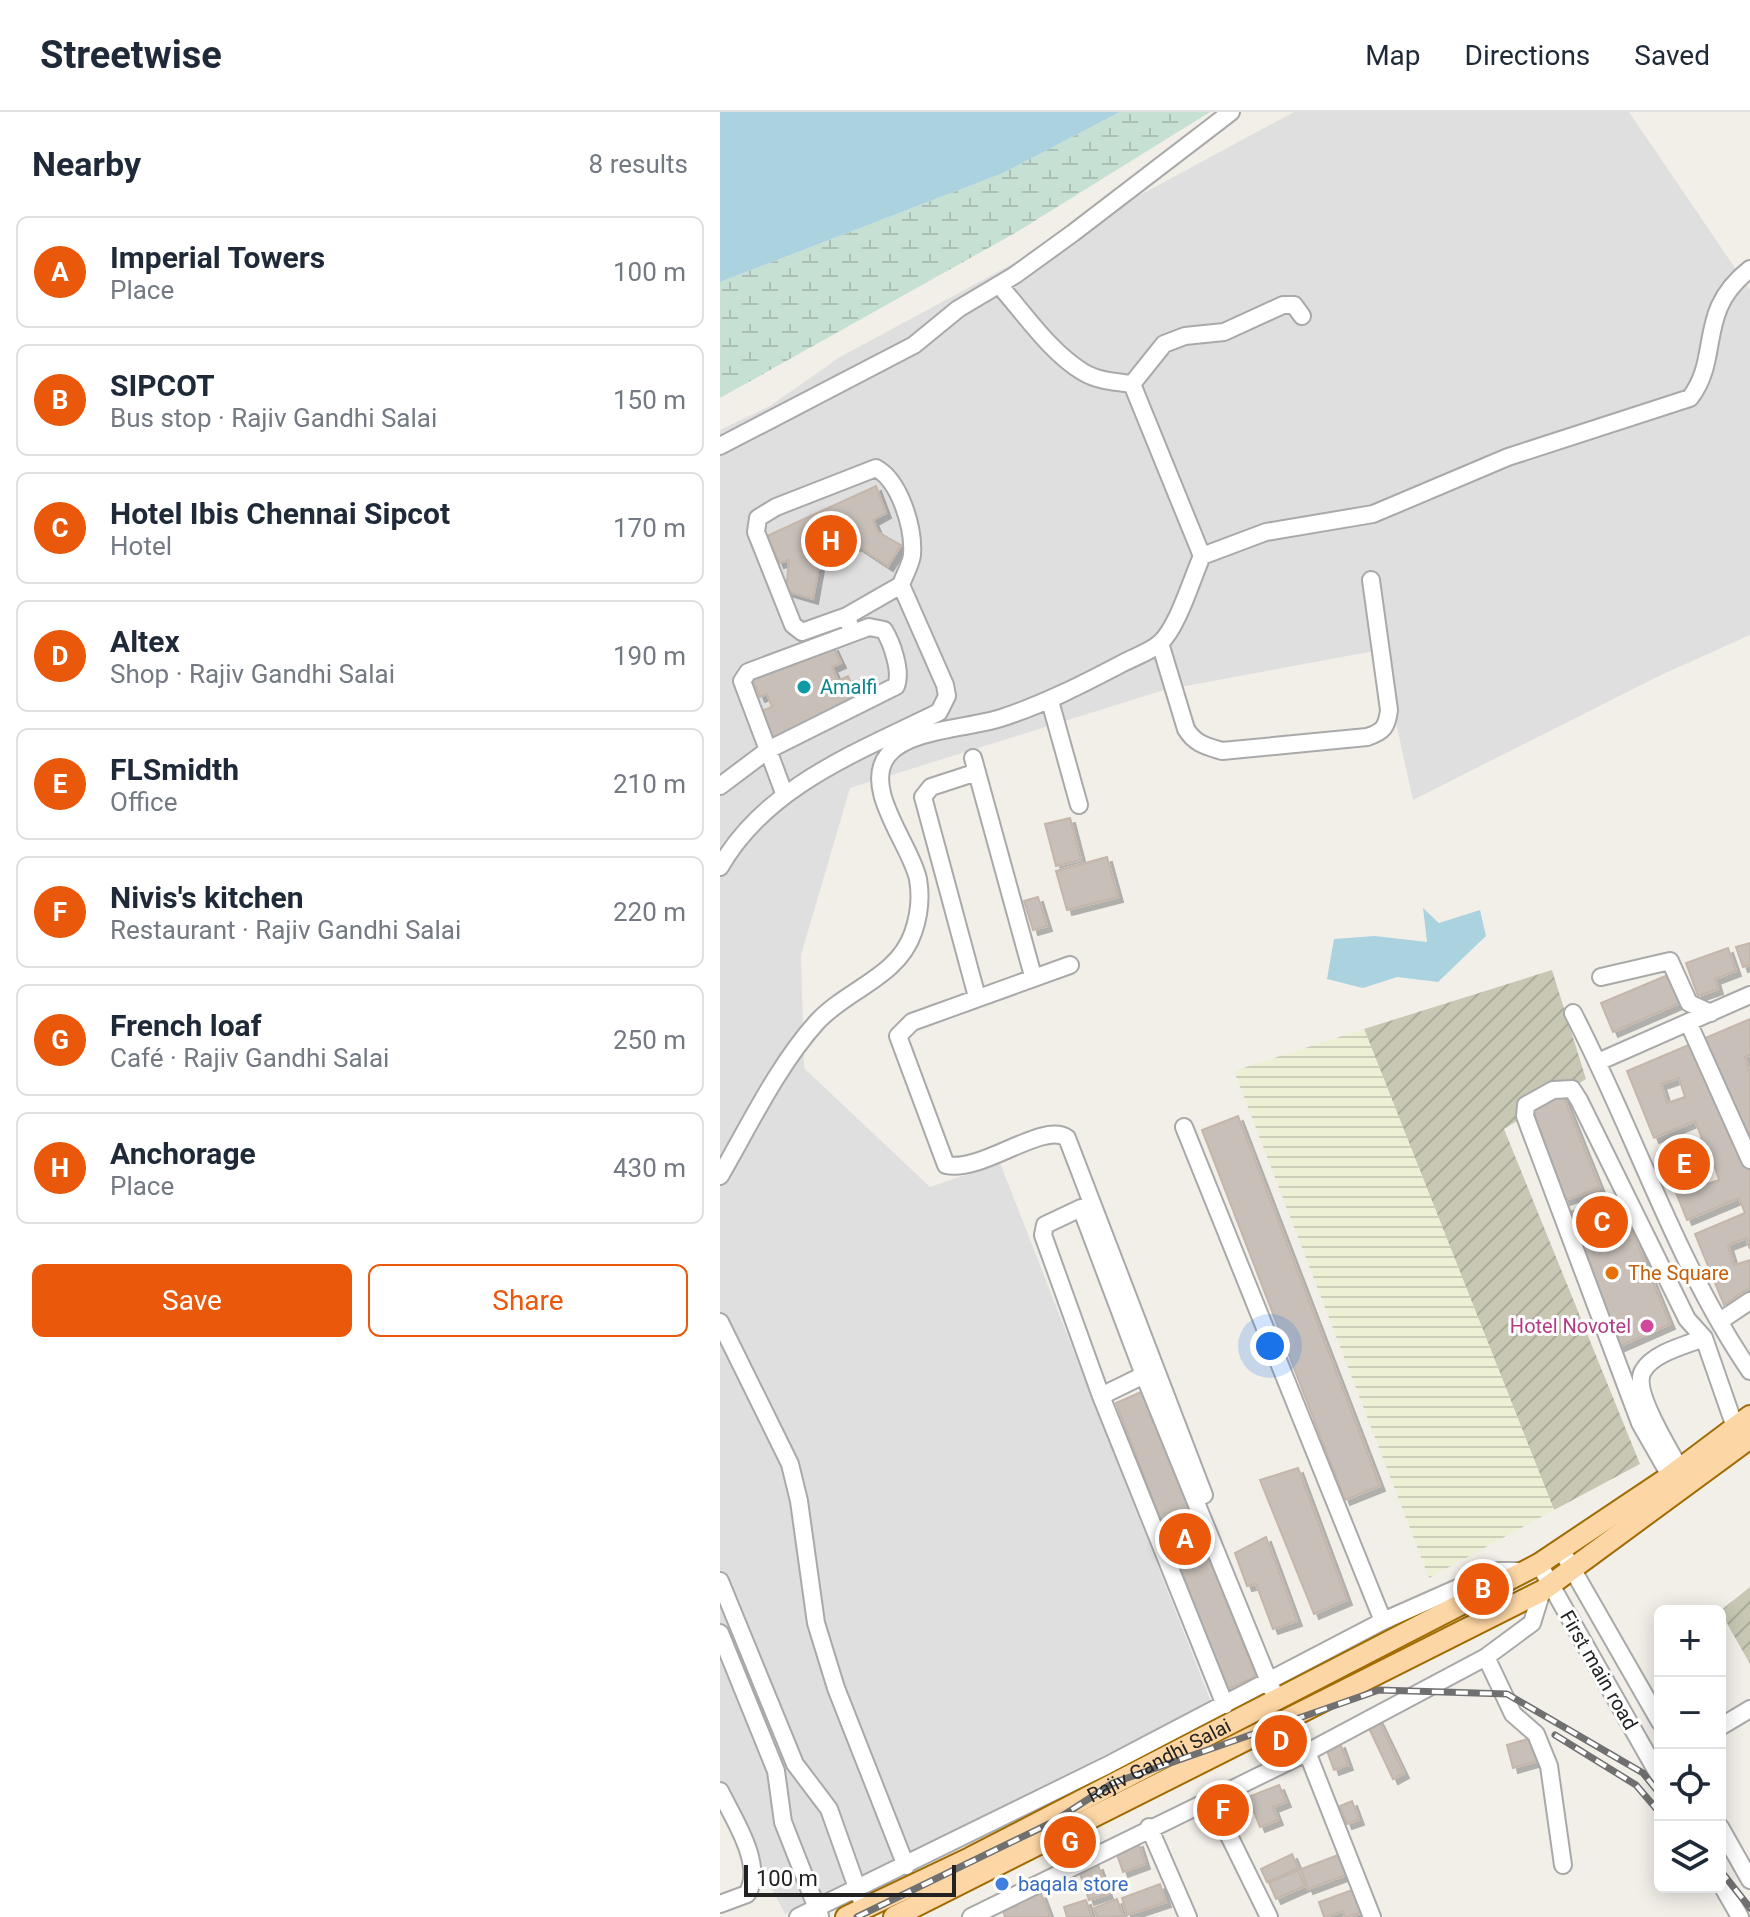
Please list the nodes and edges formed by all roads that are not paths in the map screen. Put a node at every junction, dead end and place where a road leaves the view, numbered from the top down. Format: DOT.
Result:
graph roads {
  1 [pos="1231,112"];
  2 [pos="1750,269"];
  3 [pos="999,285"];
  4 [pos="1302,316"];
  5 [pos="1132,384"];
  6 [pos="720,446"];
  7 [pos="1202,556"];
  8 [pos="1371,580"];
  9 [pos="901,585"];
  10 [pos="847,616"];
  11 [pos="852,633"];
  12 [pos="1160,643"];
  13 [pos="1050,701"];
  14 [pos="768,750"];
  15 [pos="720,786"];
  16 [pos="784,793"];
  17 [pos="1079,805"];
  18 [pos="720,867"];
  19 [pos="1070,965"];
  20 [pos="1033,976"];
  21 [pos="1601,977"];
  22 [pos="1750,995"];
  23 [pos="977,997"];
  24 [pos="1573,1013"];
  25 [pos="1711,1013"];
  26 [pos="1689,1024"];
  27 [pos="1598,1062"];
  28 [pos="1184,1127"];
  29 [pos="1750,1160"];
  30 [pos="720,1176"];
  31 [pos="1750,1301"];
  32 [pos="1720,1321"];
  33 [pos="720,1322"];
  34 [pos="1704,1338"];
  35 [pos="1750,1371"];
  36 [pos="1144,1375"];
  37 [pos="1101,1396"];
  38 [pos="1745,1427"];
  39 [pos="1676,1479"];
  40 [pos="1562,1550"];
  41 [pos="1532,1567"];
  42 [pos="1573,1570"];
  43 [pos="720,1581"];
  44 [pos="1547,1589"];
  45 [pos="1383,1621"];
  46 [pos="720,1633"];
  47 [pos="1486,1657"];
  48 [pos="1270,1680"];
  49 [pos="1280,1699"];
  50 [pos="1225,1705"];
  51 [pos="1750,1709"];
  52 [pos="1654,1712"];
  53 [pos="1726,1723"];
  54 [pos="1307,1752"];
  55 [pos="1654,1767"];
  56 [pos="799,1772"];
  57 [pos="779,1780"];
  58 [pos="720,1791"];
  59 [pos="1211,1799"];
  60 [pos="1149,1827"];
  61 [pos="1726,1838"];
  62 [pos="1563,1865"];
  63 [pos="906,1866"];
  64 [pos="1750,1880"];
  65 [pos="1726,1892"];
  66 [pos="720,1904"];
  67 [pos="856,1905"];
  68 [pos="998,1911"];
  69 [pos="819,1912"];
  70 [pos="798,1917"];
  71 [pos="894,1917"];
  72 [pos="971,1917"];
  73 [pos="1188,1917"];
  74 [pos="1269,1917"];
  75 [pos="1372,1917"];
  76 [pos="1740,1917"];
  1 -- 3 [label="street"];
  2 -- 7 [label="street"];
  3 -- 5 [label="street"];
  3 -- 6 [label="street"];
  4 -- 5 [label="street"];
  5 -- 7 [label="street"];
  7 -- 12 [label="street"];
  8 -- 12 [label="street"];
  9 -- 10 [label="street"];
  9 -- 10 [label="street"];
  9 -- 16 [label="street"];
  10 -- 11 [label="street"];
  11 -- 14 [label="street"];
  11 -- 14 [label="street"];
  12 -- 13 [label="street"];
  13 -- 17 [label="street"];
  13 -- 30 [label="street"];
  14 -- 15 [label="street"];
  14 -- 16 [label="street"];
  16 -- 18 [label="street"];
  19 -- 20 [label="street"];
  20 -- 23 [label="street"];
  20 -- 23 [label="street"];
  21 -- 25 [label="street"];
  22 -- 25 [label="street"];
  23 -- 48 [label="street"];
  24 -- 27 [label="street"];
  25 -- 26 [label="street"];
  26 -- 27 [label="street"];
  26 -- 29 [label="street"];
  27 -- 32 [label="street"];
  28 -- 45 [label="street"];
  31 -- 32 [label="street"];
  32 -- 35 [label="street"];
  33 -- 63 [label="street"];
  34 -- 38 [label="street"];
  34 -- 39 [label="street"];
  34 -- 39 [label="street"];
  36 -- 37 [label="street"];
  36 -- 37 [label="street"];
  36 -- 48 [label="street"];
  37 -- 50 [label="street"];
  38 -- 39 [label="main road, Rajiv Gandhi Salai"];
  39 -- 40 [label="main road, Rajiv Gandhi Salai"];
  39 -- 42 [label="main road, Rajiv Gandhi Salai"];
  40 -- 41 [label="main road, Rajiv Gandhi Salai"];
  40 -- 42 [label="street"];
  41 -- 44 [label="street, First main road"];
  41 -- 45 [label="street"];
  41 -- 49 [label="main road, Rajiv Gandhi Salai"];
  42 -- 44 [label="main road, Rajiv Gandhi Salai"];
  42 -- 52 [label="street"];
  43 -- 56 [label="street"];
  44 -- 47 [label="street"];
  44 -- 55 [label="street, First main road"];
  44 -- 71 [label="main road, Rajiv Gandhi Salai"];
  45 -- 48 [label="street"];
  46 -- 57 [label="street"];
  47 -- 54 [label="street"];
  47 -- 62 [label="street"];
  48 -- 49 [label="street"];
  48 -- 50 [label="street"];
  49 -- 67 [label="main road, Rajiv Gandhi Salai"];
  50 -- 63 [label="street"];
  51 -- 53 [label="street"];
  54 -- 59 [label="street"];
  54 -- 75 [label="street"];
  56 -- 57 [label="street"];
  56 -- 67 [label="street"];
  57 -- 69 [label="street"];
  58 -- 66 [label="street"];
  59 -- 60 [label="street"];
  59 -- 74 [label="street"];
  60 -- 68 [label="street"];
  60 -- 73 [label="street"];
  61 -- 64 [label="street"];
  63 -- 67 [label="street"];
  65 -- 76 [label="street"];
  67 -- 69 [label="street"];
  68 -- 72 [label="street"];
  69 -- 70 [label="street"];
}
